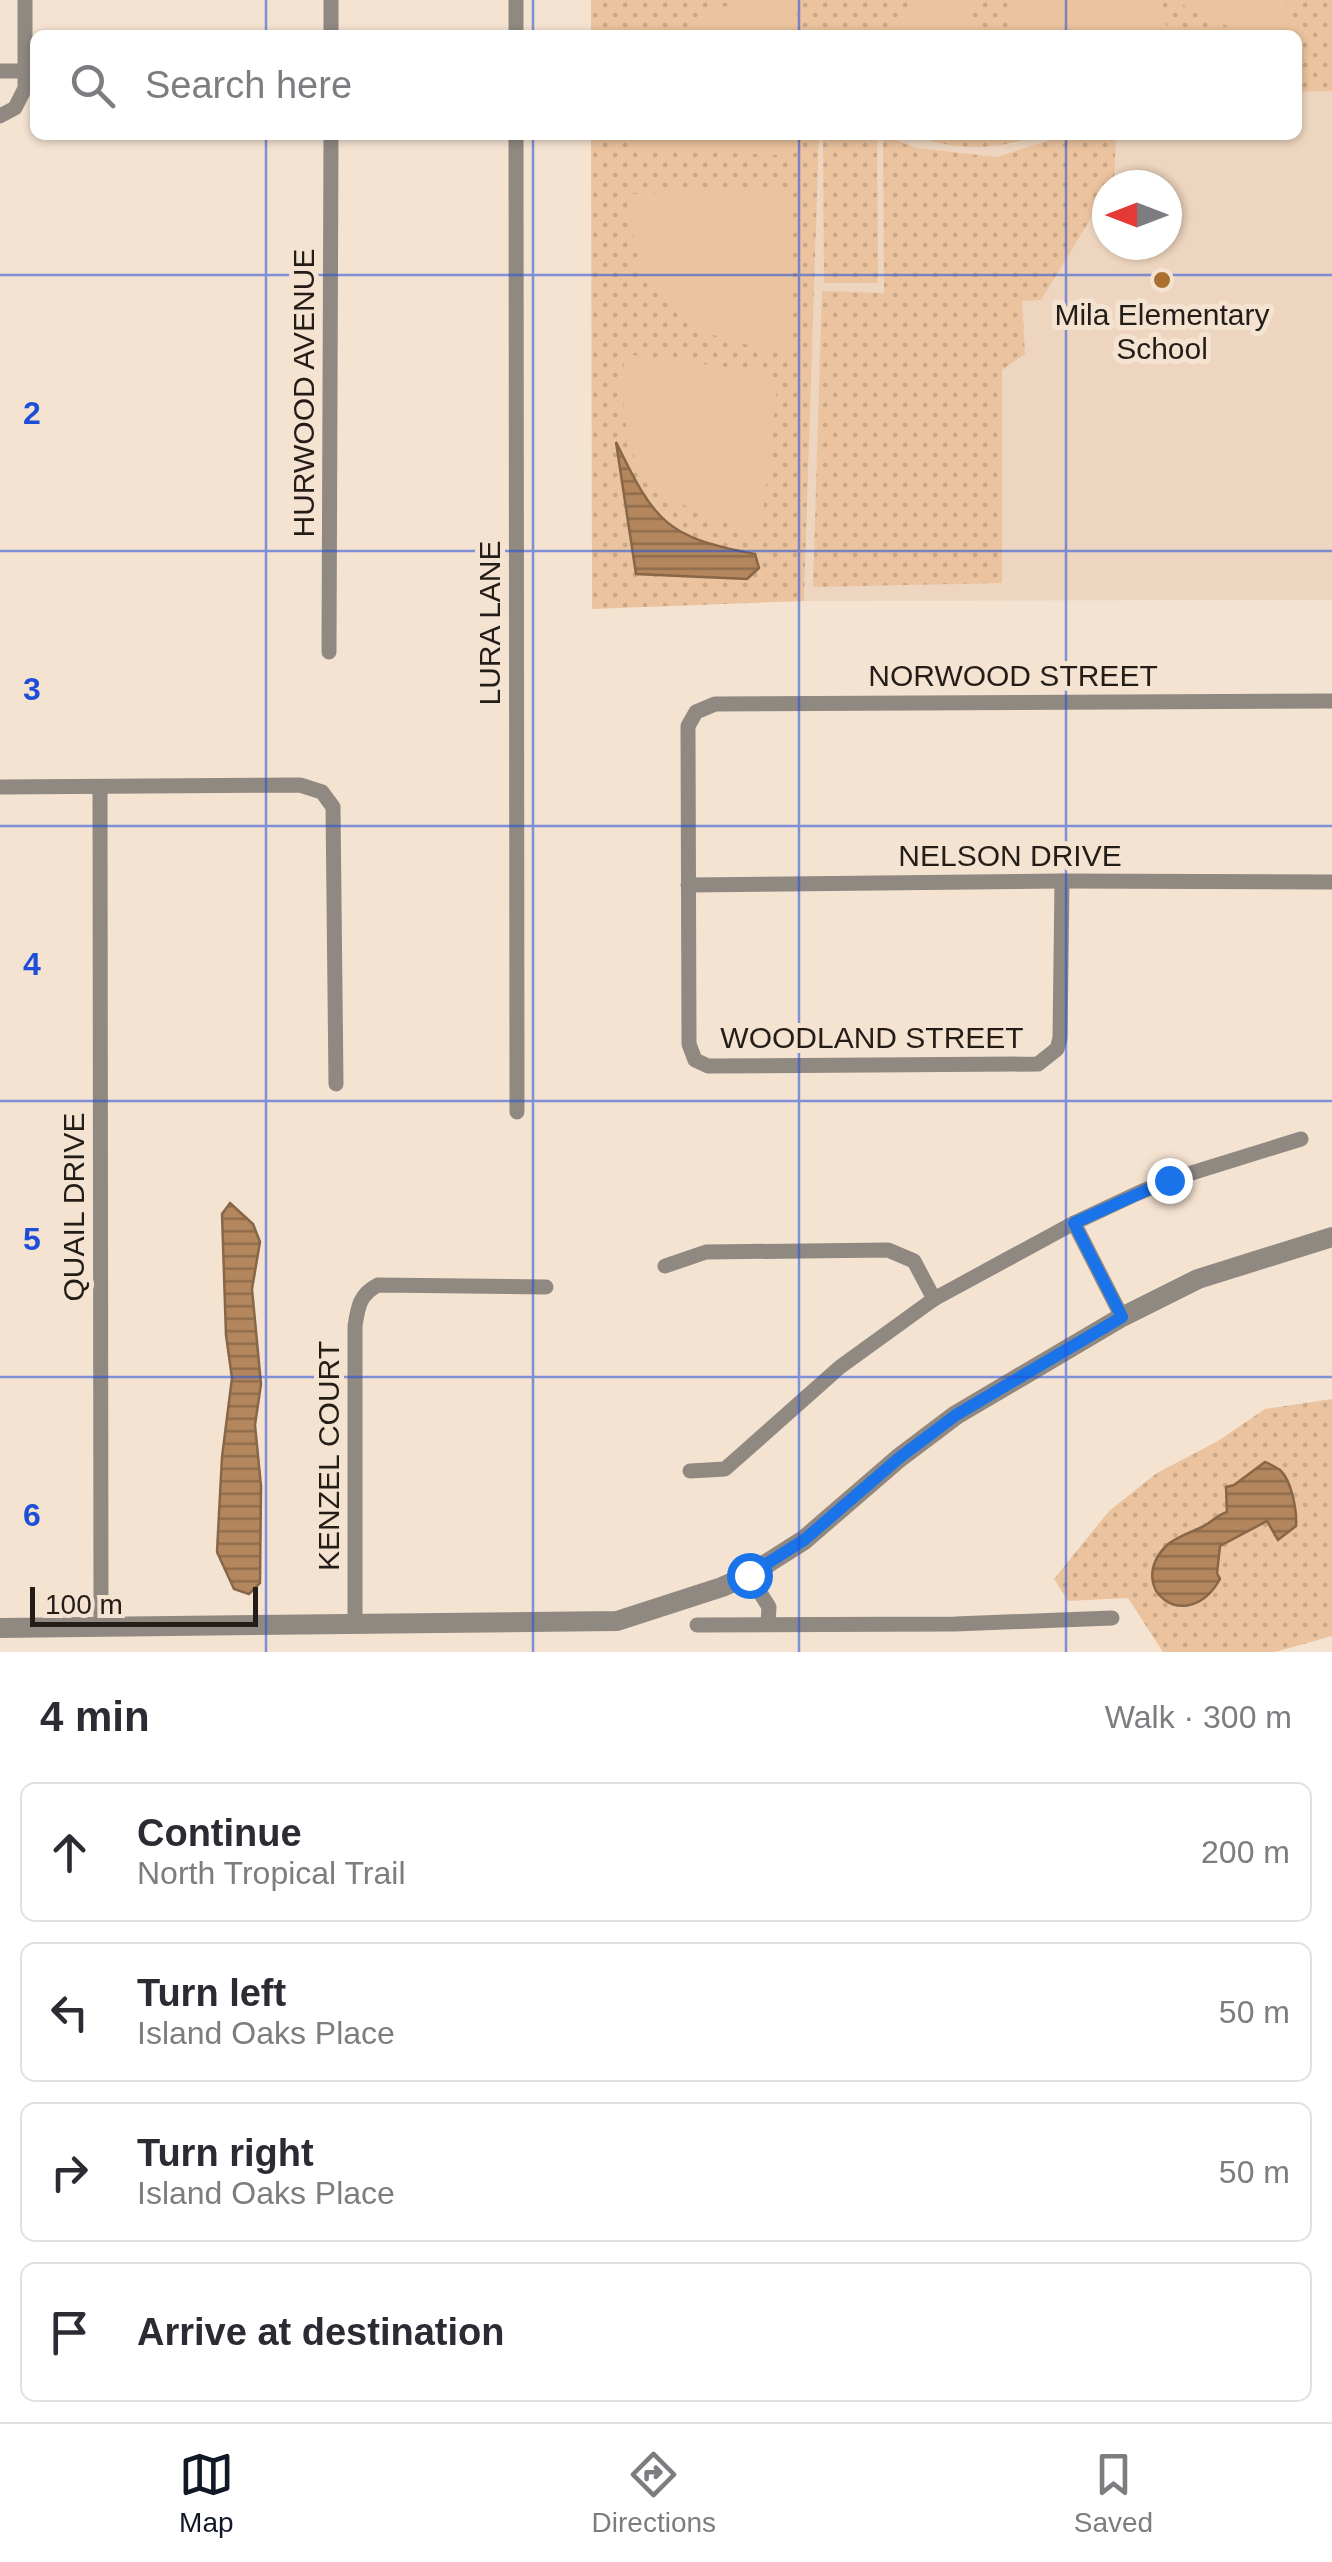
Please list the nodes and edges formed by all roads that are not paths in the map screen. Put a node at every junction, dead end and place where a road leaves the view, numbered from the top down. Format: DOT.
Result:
graph roads {
  1 [pos="25,0"];
  2 [pos="331,0"];
  3 [pos="516,0"];
  4 [pos="331,30"];
  5 [pos="516,30"];
  6 [pos="28,61"];
  7 [pos="0,72"];
  8 [pos="0,116"];
  9 [pos="331,140"];
  10 [pos="516,140"];
  11 [pos="329,652"];
  12 [pos="1332,701"];
  13 [pos="0,787"];
  14 [pos="100,788"];
  15 [pos="1062,881"];
  16 [pos="1332,882"];
  17 [pos="688,886"];
  18 [pos="336,1084"];
  19 [pos="517,1112"];
  20 [pos="1301,1139"];
  21 [pos="1074,1223"];
  22 [pos="1332,1237"];
  23 [pos="665,1266"];
  24 [pos="546,1286"];
  25 [pos="934,1299"];
  26 [pos="1122,1317"];
  27 [pos="690,1471"];
  28 [pos="749,1575"];
  29 [pos="1112,1618"];
  30 [pos="355,1623"];
  31 [pos="768,1624"];
  32 [pos="100,1626"];
  33 [pos="696,1626"];
  34 [pos="0,1628"];
  1 -- 6 [label="street"];
  2 -- 4 [label="street"];
  3 -- 5 [label="street"];
  6 -- 7 [label="street"];
  6 -- 8 [label="street"];
  9 -- 11 [label="street, HURWOOD AVENUE"];
  10 -- 19 [label="street, LURA LANE"];
  12 -- 17 [label="street, NORWOOD STREET"];
  13 -- 14 [label="street"];
  14 -- 18 [label="street"];
  14 -- 32 [label="street, QUAIL DRIVE"];
  15 -- 16 [label="street, NELSON DRIVE"];
  15 -- 17 [label="street, NELSON DRIVE"];
  15 -- 17 [label="street, WOODLAND STREET"];
  20 -- 21 [label="street"];
  21 -- 25 [label="street"];
  21 -- 26 [label="street"];
  22 -- 26 [label="street"];
  23 -- 25 [label="street"];
  24 -- 30 [label="street, KENZEL COURT"];
  25 -- 27 [label="street"];
  26 -- 28 [label="street"];
  28 -- 30 [label="street"];
  28 -- 31 [label="street"];
  29 -- 31 [label="street"];
  30 -- 32 [label="street"];
  31 -- 33 [label="street"];
  32 -- 34 [label="street"];
}
